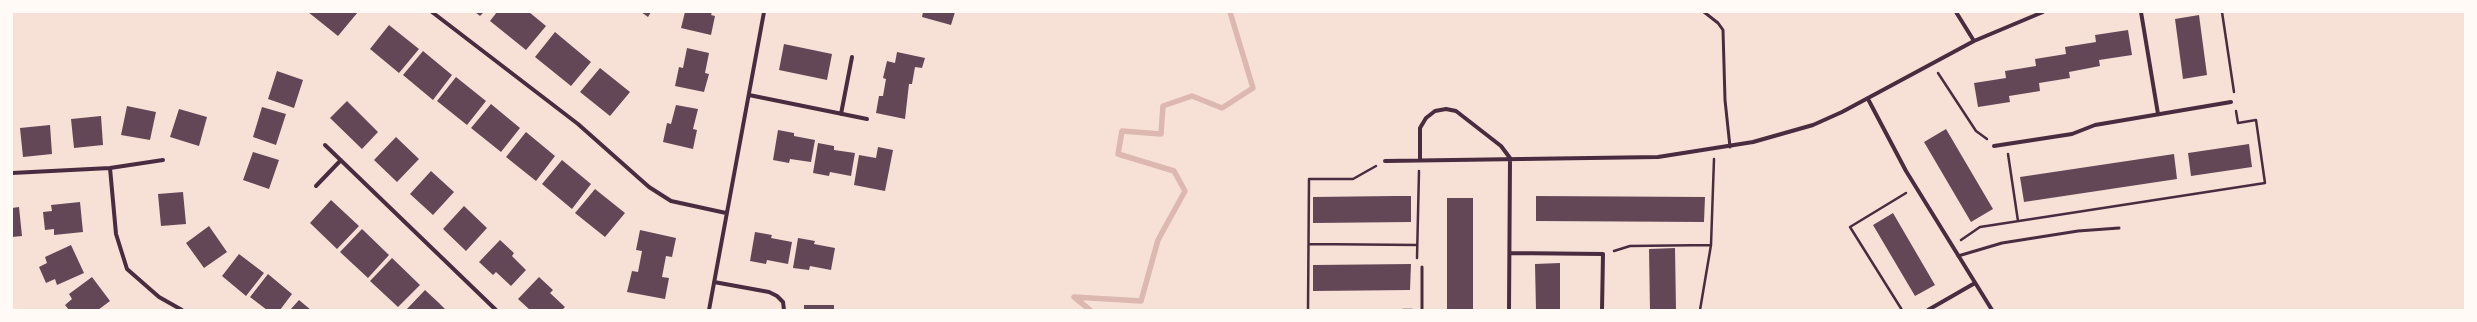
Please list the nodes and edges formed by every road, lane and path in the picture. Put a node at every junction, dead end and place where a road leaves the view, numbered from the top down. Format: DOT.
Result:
graph roads {
  1 [pos="432,12"];
  2 [pos="764,12"];
  3 [pos="1704,12"];
  4 [pos="1956,12"];
  5 [pos="2043,12"];
  6 [pos="2141,12"];
  7 [pos="2222,12"];
  8 [pos="1974,41"];
  9 [pos="852,58"];
  10 [pos="1945,85"];
  11 [pos="2234,94"];
  12 [pos="749,95"];
  13 [pos="1868,99"];
  14 [pos="2231,102"];
  15 [pos="2236,109"];
  16 [pos="840,114"];
  17 [pos="2158,114"];
  18 [pos="866,119"];
  19 [pos="2007,144"];
  20 [pos="325,145"];
  21 [pos="1994,146"];
  22 [pos="1730,147"];
  23 [pos="1714,149"];
  24 [pos="1510,158"];
  25 [pos="163,160"];
  26 [pos="341,160"];
  27 [pos="1420,160"];
  28 [pos="1384,161"];
  29 [pos="110,168"];
  30 [pos="12,173"];
  31 [pos="1417,183"];
  32 [pos="316,186"];
  33 [pos="1916,187"];
  34 [pos="726,213"];
  35 [pos="2018,221"];
  36 [pos="2119,228"];
  37 [pos="1309,244"];
  38 [pos="1417,245"];
  39 [pos="1711,245"];
  40 [pos="1952,246"];
  41 [pos="1510,253"];
  42 [pos="1602,254"];
  43 [pos="1958,256"];
  44 [pos="1422,267"];
  45 [pos="714,282"];
  46 [pos="1975,283"];
  47 [pos="182,310"];
  48 [pos="496,310"];
  49 [pos="709,310"];
  50 [pos="784,310"];
  51 [pos="1308,310"];
  52 [pos="1422,310"];
  53 [pos="1510,310"];
  54 [pos="1602,310"];
  55 [pos="1700,310"];
  56 [pos="1902,310"];
  57 [pos="1928,310"];
  58 [pos="1992,310"];
  1 -- 34 [label="street"];
  2 -- 12 [label="street"];
  3 -- 22 [label="lane"];
  4 -- 8 [label="street"];
  5 -- 8 [label="street"];
  6 -- 17 [label="street"];
  7 -- 11 [label="path"];
  8 -- 13 [label="street"];
  9 -- 16 [label="street"];
  10 -- 21 [label="path"];
  12 -- 16 [label="street"];
  12 -- 34 [label="street"];
  13 -- 22 [label="street"];
  13 -- 33 [label="street"];
  14 -- 17 [label="street"];
  15 -- 35 [label="path"];
  16 -- 18 [label="street"];
  17 -- 19 [label="street"];
  19 -- 21 [label="street"];
  19 -- 35 [label="path"];
  20 -- 26 [label="street"];
  22 -- 23 [label="street"];
  23 -- 24 [label="street"];
  23 -- 39 [label="path"];
  24 -- 27 [label="street"];
  24 -- 27 [label="street"];
  24 -- 41 [label="street"];
  25 -- 29 [label="street"];
  26 -- 32 [label="street"];
  26 -- 48 [label="street"];
  27 -- 28 [label="street"];
  28 -- 37 [label="path"];
  29 -- 30 [label="street"];
  29 -- 47 [label="street"];
  31 -- 38 [label="path"];
  33 -- 40 [label="street"];
  33 -- 56 [label="path"];
  34 -- 45 [label="street"];
  35 -- 40 [label="path"];
  36 -- 43 [label="lane"];
  37 -- 38 [label="path"];
  37 -- 51 [label="path"];
  38 -- 44 [label="path"];
  39 -- 42 [label="path"];
  39 -- 55 [label="path"];
  40 -- 43 [label="street"];
  41 -- 42 [label="street"];
  41 -- 53 [label="street"];
  42 -- 54 [label="street"];
  43 -- 46 [label="street"];
  44 -- 52 [label="lane"];
  45 -- 49 [label="street"];
  45 -- 50 [label="street"];
  46 -- 57 [label="street"];
  46 -- 58 [label="street"];
}
